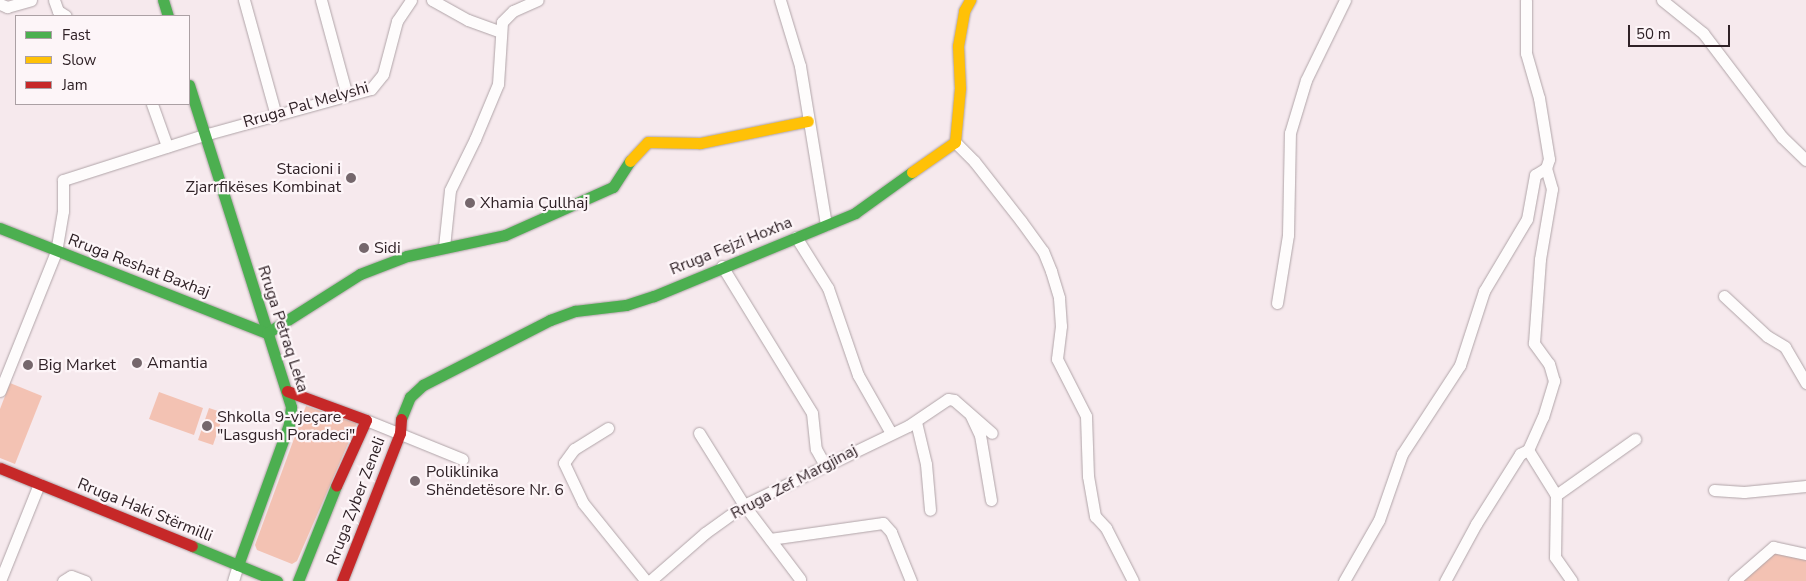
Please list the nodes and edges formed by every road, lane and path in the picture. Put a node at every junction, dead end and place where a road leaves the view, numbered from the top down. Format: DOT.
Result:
graph roads {
  1 [pos="31,0"];
  2 [pos="54,0"];
  3 [pos="163,0"];
  4 [pos="244,0"];
  5 [pos="321,0"];
  6 [pos="411,0"];
  7 [pos="432,0"];
  8 [pos="538,0"];
  9 [pos="780,0"];
  10 [pos="970,0"];
  11 [pos="1345,0"];
  12 [pos="1526,0"];
  13 [pos="1662,0"];
  14 [pos="0,4"];
  15 [pos="64,15"];
  16 [pos="168,15"];
  17 [pos="499,31"];
  18 [pos="190,88"];
  19 [pos="347,96"];
  20 [pos="152,105"];
  21 [pos="276,115"];
  22 [pos="808,121"];
  23 [pos="204,135"];
  24 [pos="956,142"];
  25 [pos="167,146"];
  26 [pos="1806,160"];
  27 [pos="1546,168"];
  28 [pos="826,224"];
  29 [pos="0,228"];
  30 [pos="796,237"];
  31 [pos="444,248"];
  32 [pos="56,252"];
  33 [pos="722,266"];
  34 [pos="1724,296"];
  35 [pos="1277,303"];
  36 [pos="267,333"];
  37 [pos="1806,383"];
  38 [pos="0,391"];
  39 [pos="287,391"];
  40 [pos="969,412"];
  41 [pos="366,420"];
  42 [pos="916,422"];
  43 [pos="608,428"];
  44 [pos="400,433"];
  45 [pos="698,433"];
  46 [pos="891,433"];
  47 [pos="992,433"];
  48 [pos="1635,439"];
  49 [pos="1528,450"];
  50 [pos="462,459"];
  51 [pos="825,465"];
  52 [pos="0,468"];
  53 [pos="39,484"];
  54 [pos="1806,486"];
  55 [pos="1714,490"];
  56 [pos="1556,495"];
  57 [pos="991,500"];
  58 [pos="744,505"];
  59 [pos="930,510"];
  60 [pos="770,539"];
  61 [pos="1806,554"];
  62 [pos="238,566"];
  63 [pos="800,579"];
  64 [pos="2,581"];
  65 [pos="63,581"];
  66 [pos="85,581"];
  67 [pos="233,581"];
  68 [pos="277,581"];
  69 [pos="298,581"];
  70 [pos="342,581"];
  71 [pos="648,581"];
  72 [pos="911,581"];
  73 [pos="1133,581"];
  74 [pos="1344,581"];
  75 [pos="1445,581"];
  76 [pos="1572,581"];
  77 [pos="1734,581"];
  1 -- 14 [label="street"];
  2 -- 15 [label="street"];
  3 -- 16 [label="street"];
  4 -- 21 [label="street"];
  5 -- 19 [label="street"];
  6 -- 19 [label="street, Rruga Pal Melyshi"];
  7 -- 17 [label="street"];
  8 -- 17 [label="street"];
  9 -- 22 [label="street"];
  10 -- 24 [label="street"];
  11 -- 35 [label="street"];
  12 -- 27 [label="street"];
  13 -- 26 [label="street"];
  17 -- 31 [label="street"];
  18 -- 23 [label="street, Rruga Petraq Leka"];
  19 -- 21 [label="street, Rruga Pal Melyshi"];
  20 -- 25 [label="street"];
  21 -- 23 [label="street, Rruga Pal Melyshi"];
  22 -- 28 [label="street"];
  22 -- 31 [label="street"];
  23 -- 25 [label="street, Rruga Pal Melyshi"];
  23 -- 36 [label="street, Rruga Petraq Leka"];
  24 -- 28 [label="street, Rruga Fejzi Hoxha"];
  24 -- 73 [label="street"];
  25 -- 32 [label="street, Rruga Pal Melyshi"];
  27 -- 49 [label="street"];
  27 -- 74 [label="street"];
  28 -- 30 [label="street, Rruga Fejzi Hoxha"];
  29 -- 32 [label="street, Rruga Reshat Baxhaj"];
  30 -- 33 [label="street, Rruga Fejzi Hoxha"];
  30 -- 46 [label="street"];
  31 -- 36 [label="street"];
  32 -- 36 [label="street, Rruga Reshat Baxhaj"];
  32 -- 38 [label="street"];
  33 -- 44 [label="street, Rruga Fejzi Hoxha"];
  33 -- 51 [label="street"];
  34 -- 37 [label="street"];
  36 -- 39 [label="street, Rruga Petraq Leka"];
  39 -- 41 [label="street"];
  39 -- 62 [label="street, Rruga Petraq Leka"];
  40 -- 42 [label="street, Rruga Zef Margjinaj"];
  40 -- 47 [label="street"];
  40 -- 57 [label="street"];
  41 -- 44 [label="street"];
  41 -- 69 [label="street, Rruga Zyber Zeneli"];
  42 -- 46 [label="street, Rruga Zef Margjinaj"];
  42 -- 59 [label="street"];
  43 -- 71 [label="street"];
  44 -- 50 [label="street"];
  44 -- 70 [label="street, Rruga Zyber Zeneli"];
  45 -- 58 [label="street"];
  46 -- 51 [label="street, Rruga Zef Margjinaj"];
  48 -- 56 [label="street"];
  49 -- 56 [label="street"];
  49 -- 75 [label="street"];
  51 -- 58 [label="street, Rruga Zef Margjinaj"];
  52 -- 53 [label="street, Rruga Haki Stërmilli"];
  53 -- 62 [label="street, Rruga Haki Stërmilli"];
  53 -- 64 [label="street"];
  54 -- 55 [label="street"];
  56 -- 76 [label="street"];
  58 -- 60 [label="street"];
  58 -- 71 [label="street, Rruga Zef Margjinaj"];
  60 -- 63 [label="street"];
  60 -- 72 [label="street"];
  61 -- 77 [label="street"];
  62 -- 67 [label="street, Rruga Petraq Leka"];
  62 -- 68 [label="street, Rruga Haki Stërmilli"];
  65 -- 66 [label="street"];
}
